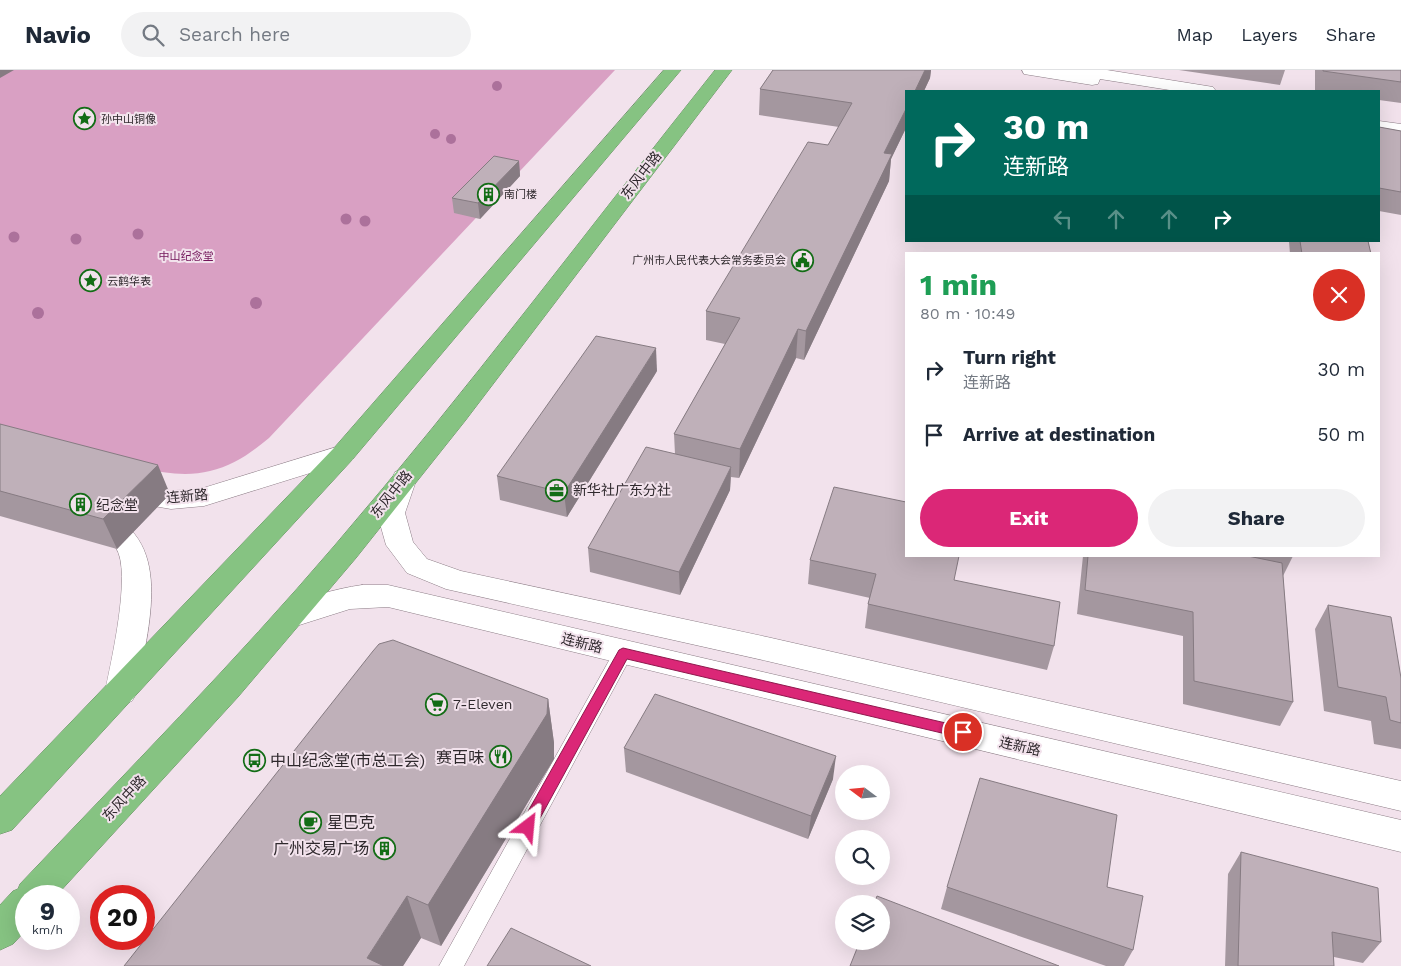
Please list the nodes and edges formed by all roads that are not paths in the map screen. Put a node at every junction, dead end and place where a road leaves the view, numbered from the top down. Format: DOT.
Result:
graph roads {
  1 [pos="673,70"];
  2 [pos="724,70"];
  3 [pos="1030,70"];
  4 [pos="1075,70"];
  5 [pos="1154,90"];
  6 [pos="1202,90"];
  7 [pos="1380,117"];
  8 [pos="1401,120"];
  9 [pos="1380,126"];
  10 [pos="1401,129"];
  11 [pos="343,454"];
  12 [pos="404,478"];
  13 [pos="108,489"];
  14 [pos="72,511"];
  15 [pos="290,617"];
  16 [pos="623,653"];
  17 [pos="121,692"];
  18 [pos="1401,796"];
  19 [pos="0,819"];
  20 [pos="1401,836"];
  21 [pos="43,885"];
  22 [pos="15,915"];
  23 [pos="0,932"];
  24 [pos="451,966"];
  1 -- 11 [label="highway"];
  2 -- 12 [label="highway, 东风中路"];
  3 -- 5 [label="street"];
  4 -- 6 [label="street"];
  7 -- 8 [label="street"];
  9 -- 10 [label="street"];
  11 -- 13 [label="street, 连新路"];
  11 -- 17 [label="highway"];
  12 -- 15 [label="highway, 东风中路"];
  12 -- 18 [label="street"];
  14 -- 17 [label="street"];
  15 -- 16 [label="street, 连新路"];
  15 -- 21 [label="highway, 东风中路"];
  16 -- 20 [label="street, 连新路"];
  16 -- 24 [label="lane"];
  17 -- 19 [label="highway"];
  22 -- 23 [label="highway"];
}
